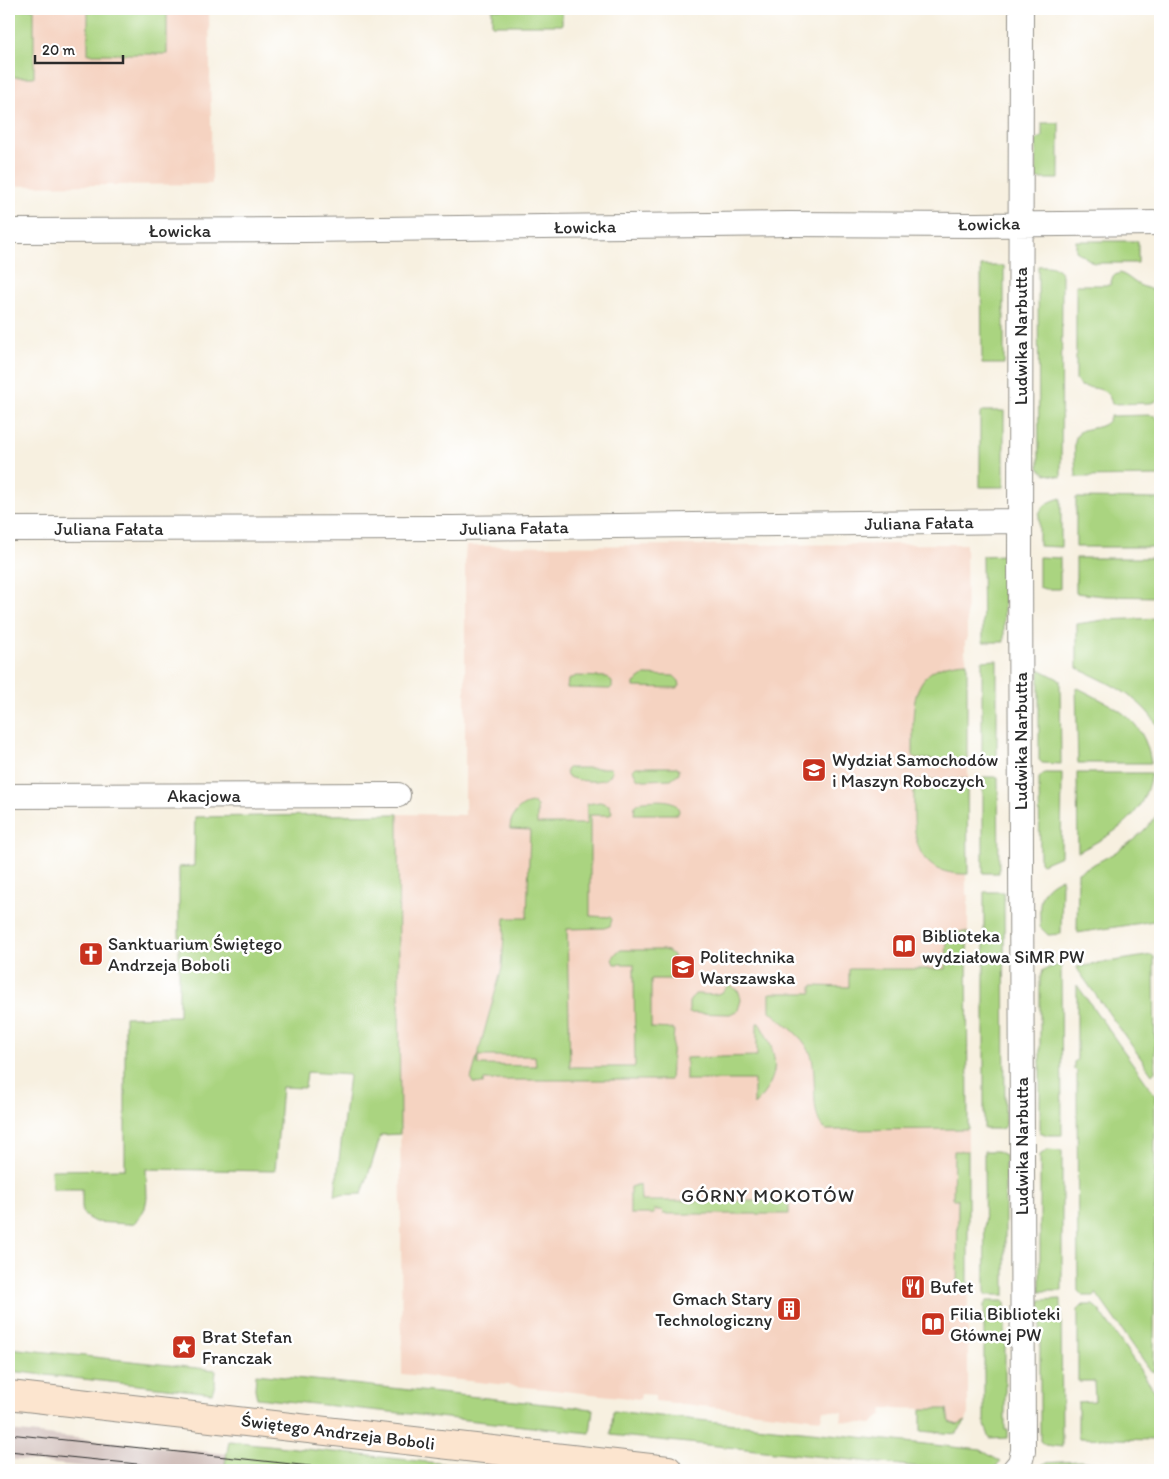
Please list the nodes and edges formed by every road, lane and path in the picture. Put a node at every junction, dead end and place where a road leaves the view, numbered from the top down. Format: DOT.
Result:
graph roads {
  1 [pos="1021,9"];
  2 [pos="1160,223"];
  3 [pos="1021,224"];
  4 [pos="9,232"];
  5 [pos="1020,521"];
  6 [pos="9,530"];
  7 [pos="398,795"];
  8 [pos="9,796"];
  9 [pos="9,1395"];
  10 [pos="668,1470"];
  11 [pos="1014,1470"];
  1 -- 3 [label="street, Ludwika Narbutta"];
  2 -- 3 [label="street, Łowicka"];
  3 -- 4 [label="street, Łowicka"];
  3 -- 5 [label="street, Ludwika Narbutta"];
  5 -- 6 [label="street, Juliana Fałata"];
  5 -- 11 [label="street, Ludwika Narbutta"];
  7 -- 8 [label="street, Akacjowa"];
  9 -- 10 [label="main road, Świętego Andrzeja Boboli"];
}
